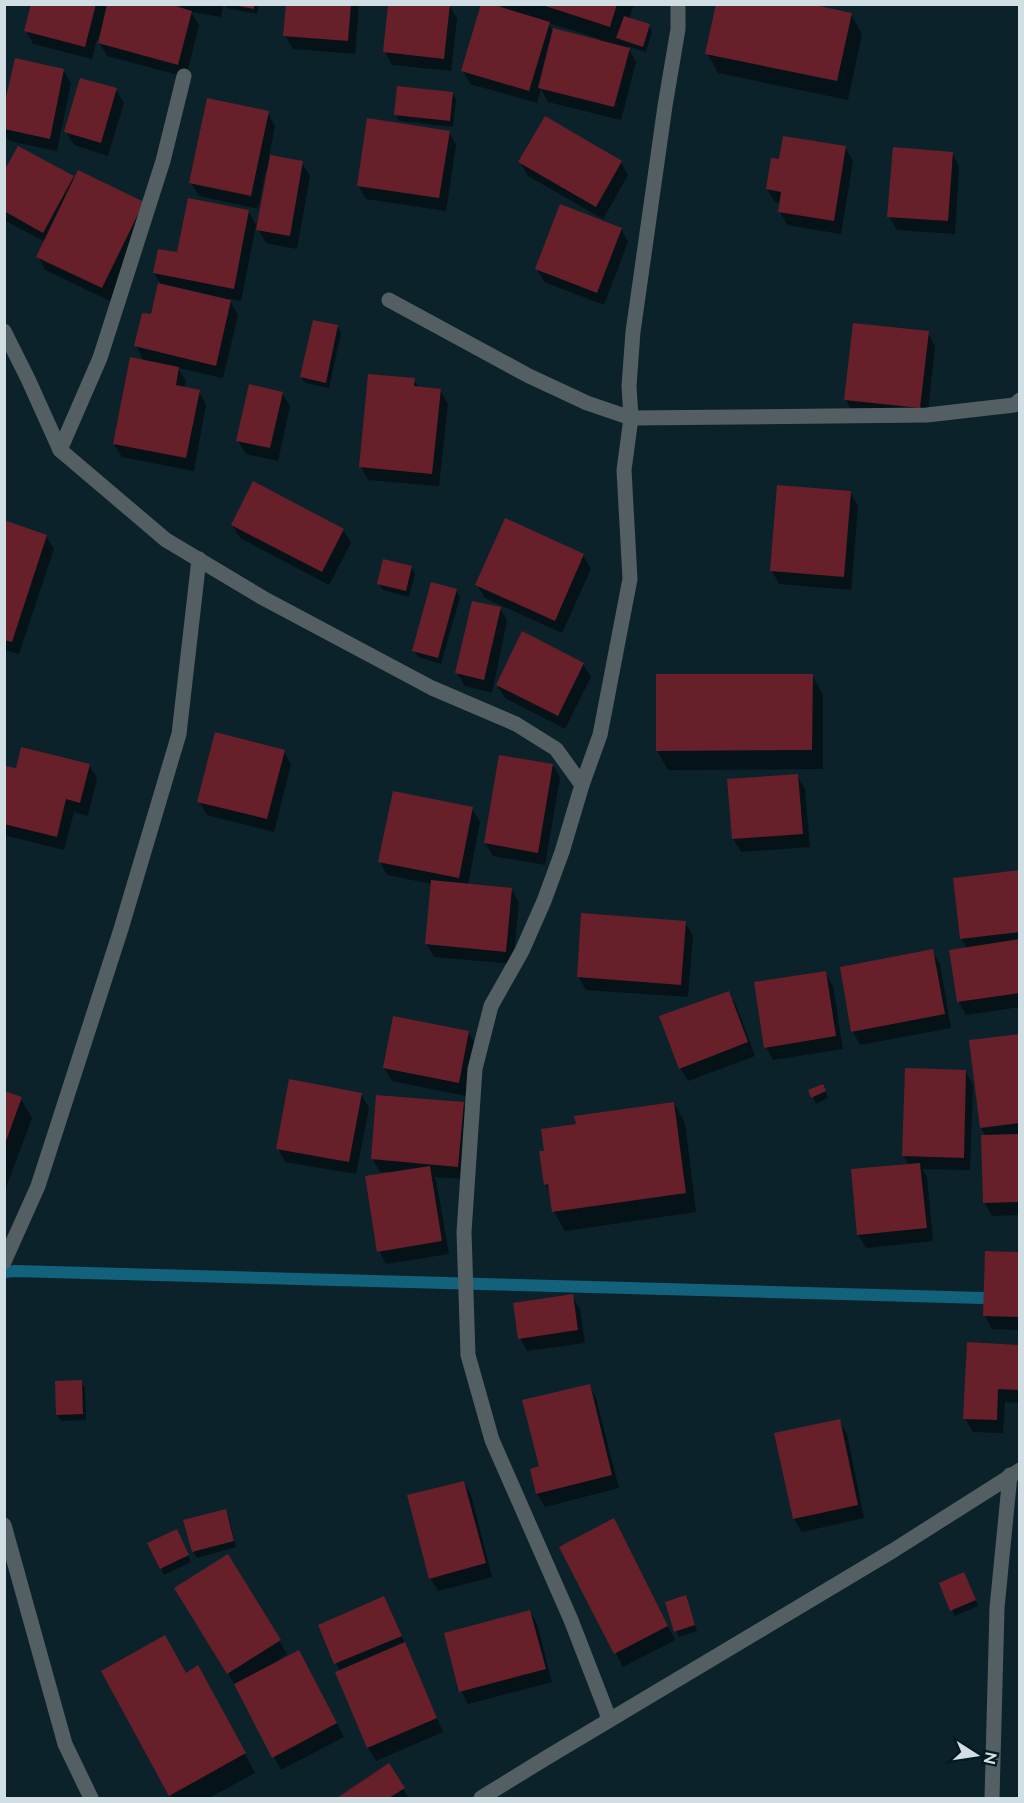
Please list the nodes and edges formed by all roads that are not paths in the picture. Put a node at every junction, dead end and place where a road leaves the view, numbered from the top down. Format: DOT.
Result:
graph roads {
  1 [pos="678,4"];
  2 [pos="184,76"];
  3 [pos="389,300"];
  4 [pos="4,331"];
  5 [pos="1020,400"];
  6 [pos="631,418"];
  7 [pos="60,450"];
  8 [pos="199,559"];
  9 [pos="582,784"];
  10 [pos="4,1262"];
  11 [pos="1015,1473"];
  12 [pos="4,1525"];
  13 [pos="608,1721"];
  14 [pos="91,1798"];
  15 [pos="481,1798"];
  16 [pos="992,1798"];
  1 -- 6 [label="street"];
  2 -- 7 [label="street"];
  3 -- 6 [label="street"];
  4 -- 7 [label="street"];
  5 -- 6 [label="street"];
  6 -- 9 [label="street"];
  7 -- 8 [label="street"];
  8 -- 9 [label="street"];
  8 -- 10 [label="street"];
  9 -- 13 [label="street"];
  11 -- 13 [label="street"];
  11 -- 16 [label="street"];
  12 -- 14 [label="street"];
  13 -- 15 [label="street"];
}
